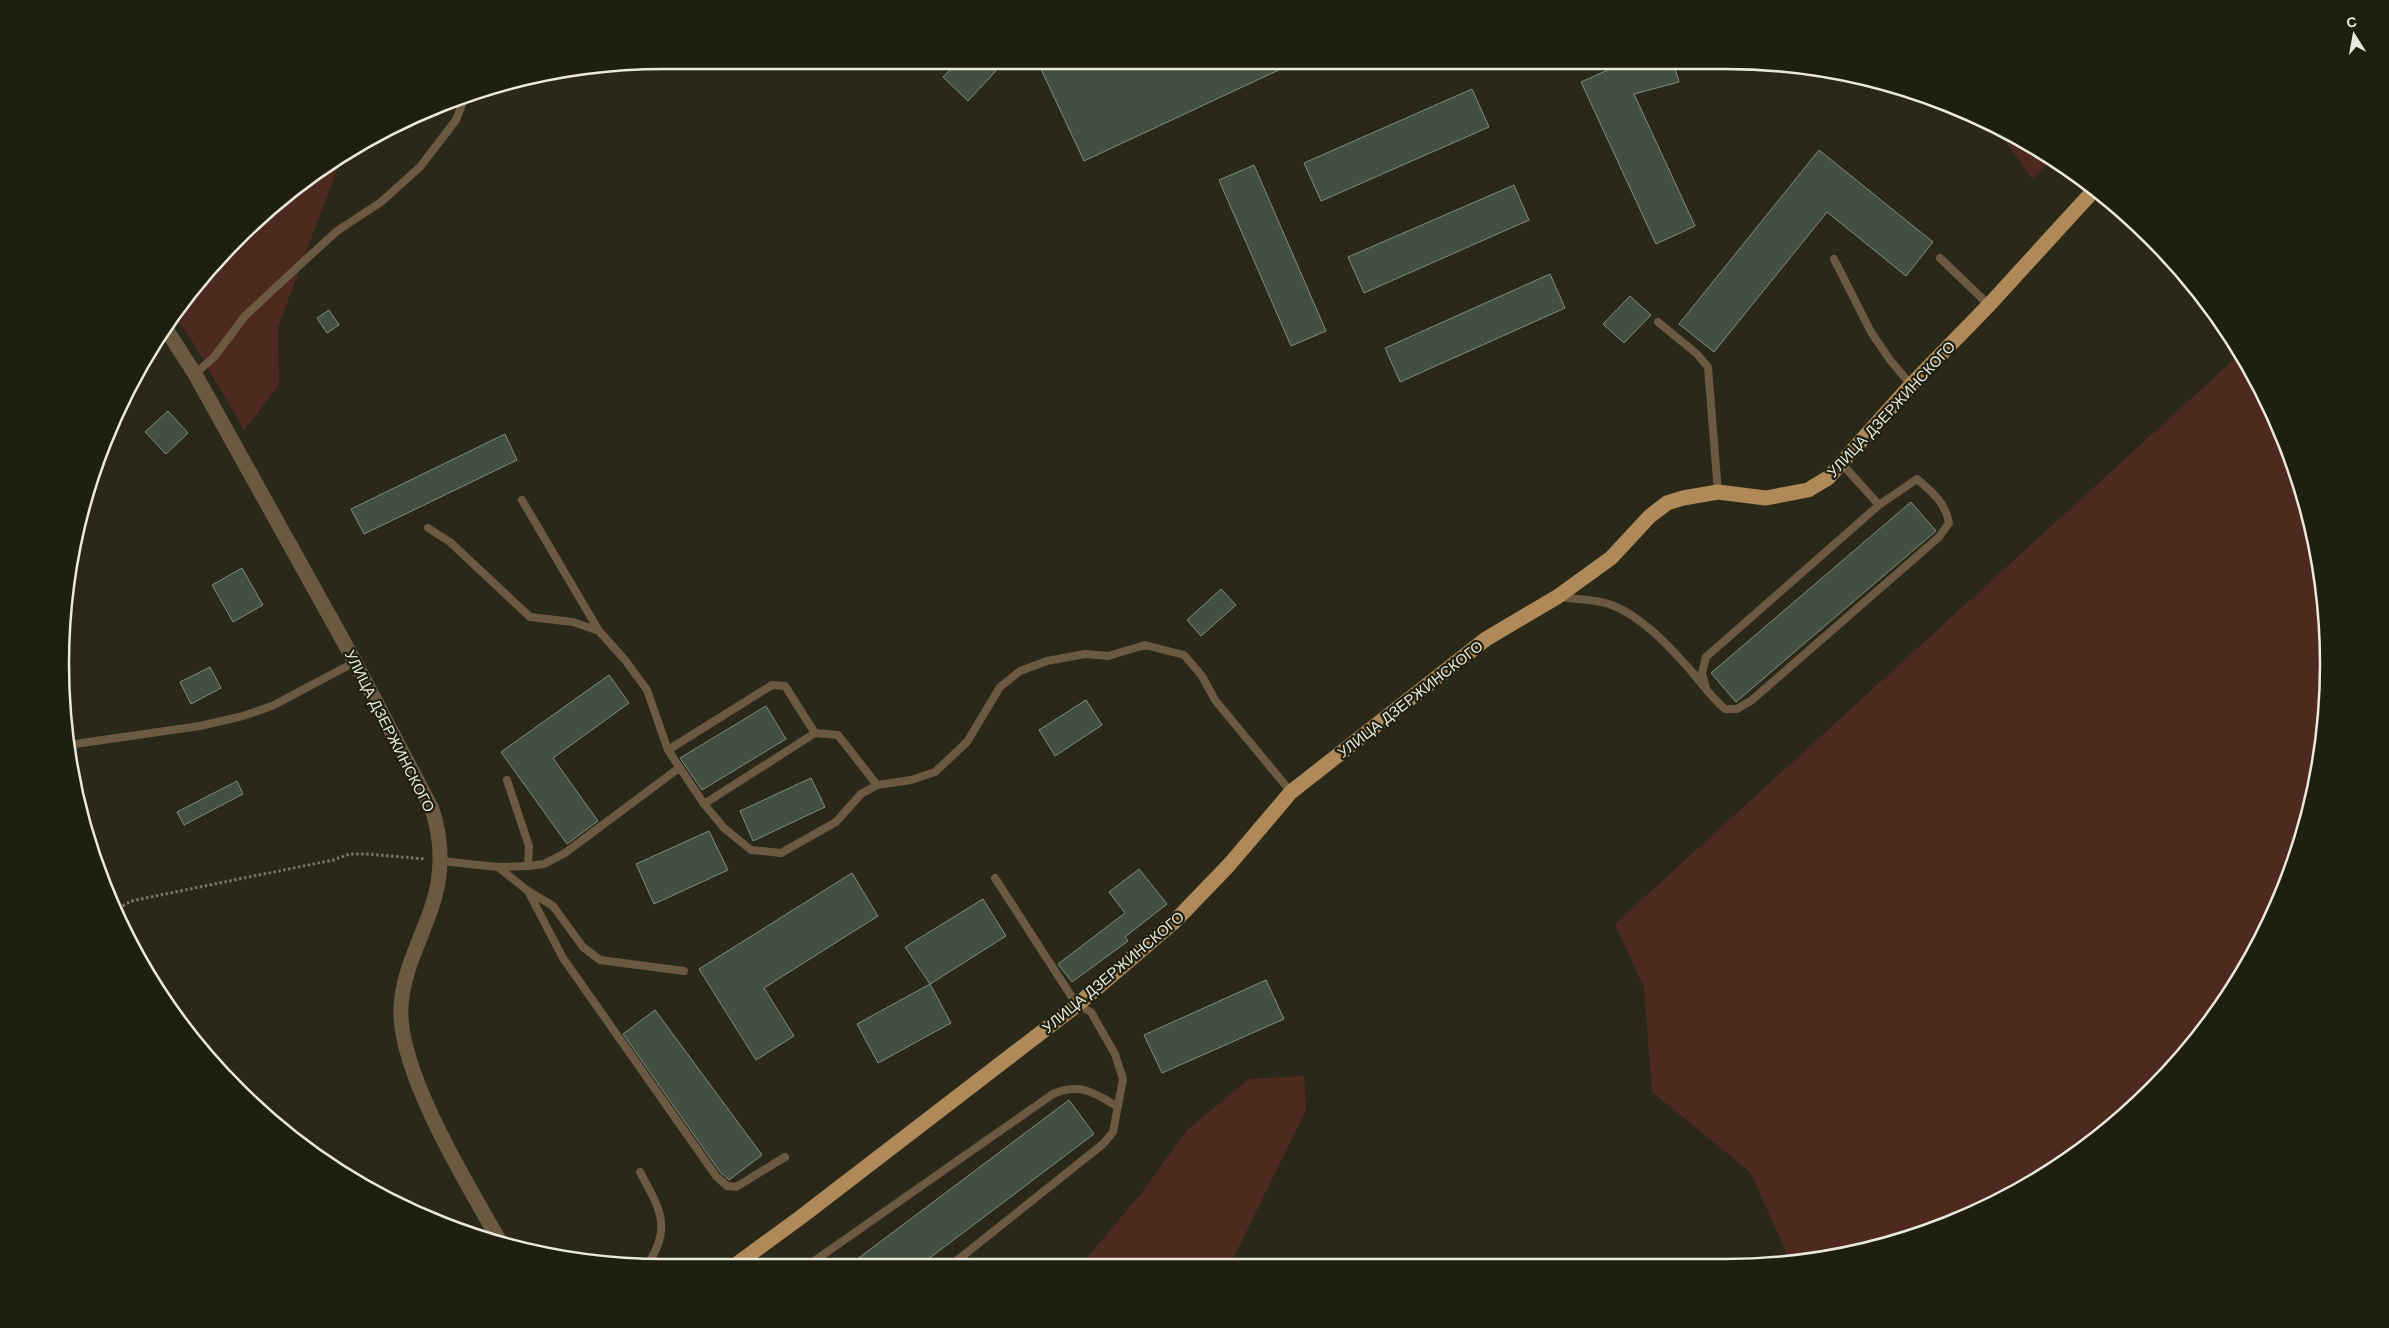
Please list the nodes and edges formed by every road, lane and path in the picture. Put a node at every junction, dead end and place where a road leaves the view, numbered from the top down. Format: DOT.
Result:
graph roads {
  1 [pos="462,104"];
  2 [pos="2090,194"];
  3 [pos="1940,258"];
  4 [pos="1834,259"];
  5 [pos="1990,305"];
  6 [pos="1658,322"];
  7 [pos="169,333"];
  8 [pos="195,374"];
  9 [pos="1911,385"];
  10 [pos="1842,464"];
  11 [pos="1718,492"];
  12 [pos="522,500"];
  13 [pos="1880,505"];
  14 [pos="428,528"];
  15 [pos="1557,597"];
  16 [pos="599,631"];
  17 [pos="355,662"];
  18 [pos="1706,690"];
  19 [pos="815,733"];
  20 [pos="74,744"];
  21 [pos="668,750"];
  22 [pos="679,768"];
  23 [pos="507,780"];
  24 [pos="877,785"];
  25 [pos="1291,792"];
  26 [pos="704,804"];
  27 [pos="441,861"];
  28 [pos="528,866"];
  29 [pos="498,867"];
  30 [pos="995,878"];
  31 [pos="528,891"];
  32 [pos="121,907"];
  33 [pos="684,971"];
  34 [pos="1077,1005"];
  35 [pos="1118,1107"];
  36 [pos="785,1157"];
  37 [pos="640,1172"];
  38 [pos="496,1235"];
  39 [pos="651,1259"];
  40 [pos="743,1259"];
  41 [pos="817,1259"];
  42 [pos="959,1259"];
  1 -- 8 [label="lane"];
  2 -- 5 [label="main road, УЛИЦА ДЗЕРЖИНСКОГО"];
  3 -- 5 [label="lane"];
  4 -- 9 [label="lane"];
  5 -- 9 [label="main road, УЛИЦА ДЗЕРЖИНСКОГО"];
  6 -- 11 [label="lane"];
  7 -- 8 [label="street, УЛИЦА ДЗЕРЖИНСКОГО"];
  8 -- 17 [label="street, УЛИЦА ДЗЕРЖИНСКОГО"];
  9 -- 10 [label="main road, УЛИЦА ДЗЕРЖИНСКОГО"];
  10 -- 11 [label="main road, УЛИЦА ДЗЕРЖИНСКОГО"];
  10 -- 13 [label="lane"];
  11 -- 15 [label="main road, УЛИЦА ДЗЕРЖИНСКОГО"];
  12 -- 16 [label="lane"];
  13 -- 18 [label="lane"];
  13 -- 18 [label="lane"];
  14 -- 16 [label="lane"];
  15 -- 18 [label="lane"];
  15 -- 25 [label="main road, УЛИЦА ДЗЕРЖИНСКОГО"];
  16 -- 21 [label="lane"];
  17 -- 20 [label="lane"];
  17 -- 27 [label="street, УЛИЦА ДЗЕРЖИНСКОГО"];
  19 -- 21 [label="lane"];
  19 -- 24 [label="lane"];
  19 -- 26 [label="lane"];
  21 -- 22 [label="lane"];
  22 -- 26 [label="lane"];
  22 -- 28 [label="lane"];
  23 -- 28 [label="lane"];
  24 -- 25 [label="lane"];
  24 -- 26 [label="lane"];
  25 -- 34 [label="main road, УЛИЦА ДЗЕРЖИНСКОГО"];
  27 -- 29 [label="lane"];
  27 -- 32 [label="path"];
  27 -- 38 [label="street, УЛИЦА ДЗЕРЖИНСКОГО"];
  28 -- 29 [label="lane"];
  29 -- 31 [label="lane"];
  30 -- 34 [label="lane"];
  31 -- 33 [label="lane"];
  31 -- 36 [label="lane"];
  34 -- 35 [label="lane"];
  34 -- 40 [label="main road, УЛИЦА ДЗЕРЖИНСКОГО"];
  35 -- 41 [label="lane"];
  35 -- 42 [label="lane"];
  37 -- 39 [label="lane"];
}
